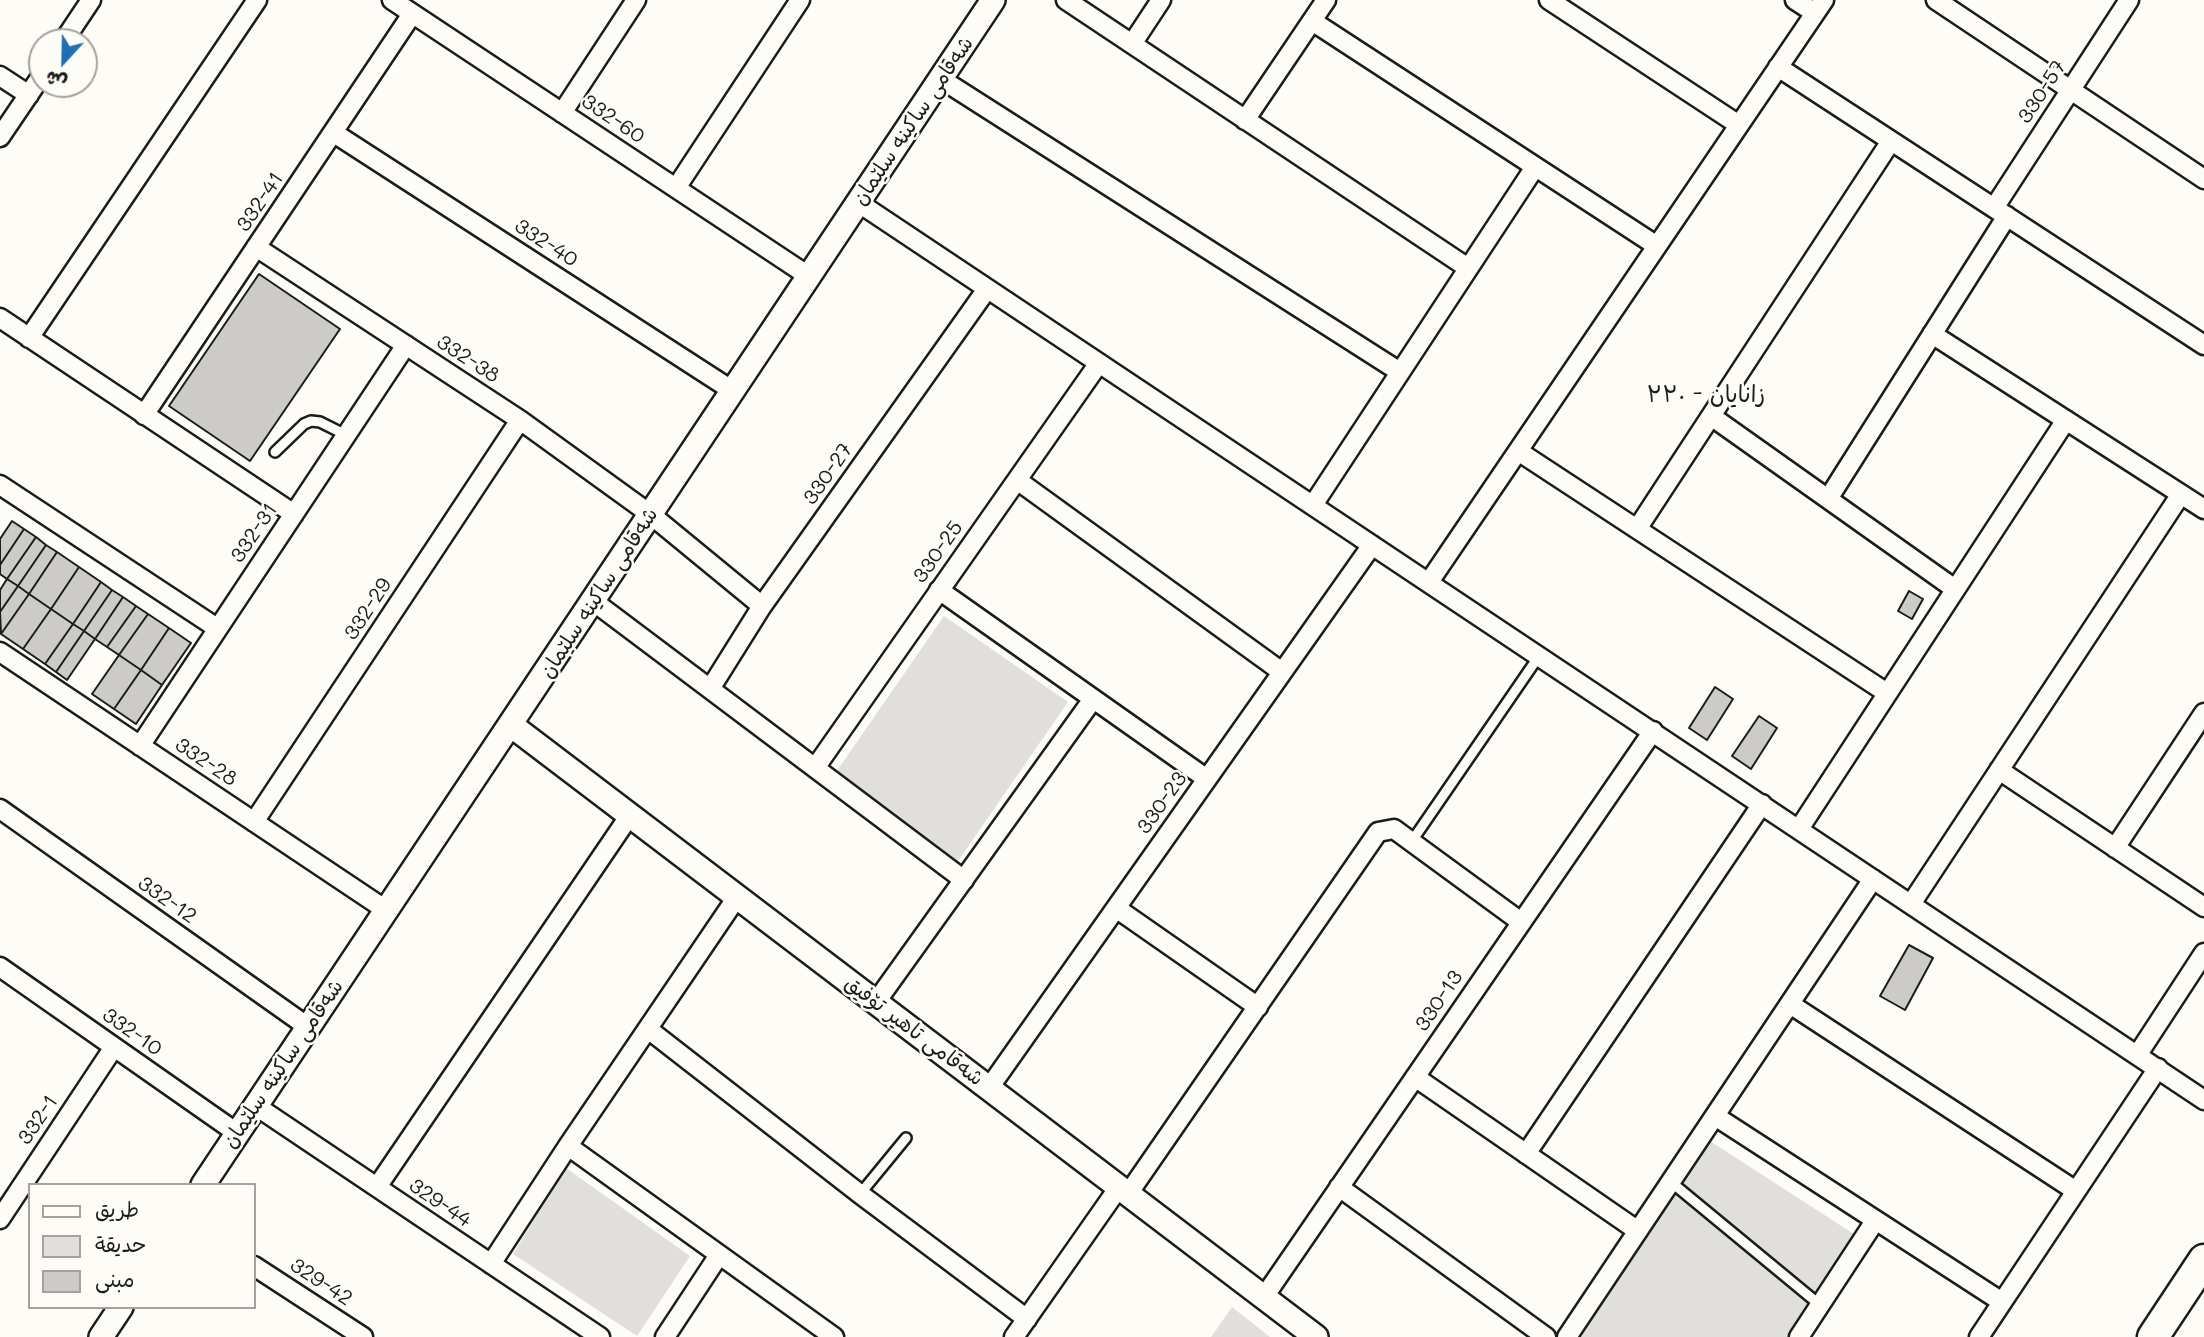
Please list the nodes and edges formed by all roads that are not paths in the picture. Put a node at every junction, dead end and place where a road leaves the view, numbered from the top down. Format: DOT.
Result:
graph roads {
  1 [pos="91,0"];
  2 [pos="257,0"];
  3 [pos="392,0"];
  4 [pos="636,0"];
  5 [pos="800,0"];
  6 [pos="993,0"];
  7 [pos="1066,0"];
  8 [pos="1161,0"];
  9 [pos="1326,0"];
  10 [pos="1549,0"];
  11 [pos="1795,0"];
  12 [pos="1936,0"];
  13 [pos="2129,0"];
  14 [pos="1820,7"];
  15 [pos="412,14"];
  16 [pos="1312,21"];
  17 [pos="72,28"];
  18 [pos="1132,44"];
  19 [pos="1778,67"];
  20 [pos="0,76"];
  21 [pos="941,79"];
  22 [pos="2071,90"];
  23 [pos="28,94"];
  24 [pos="28,96"];
  25 [pos="562,113"];
  26 [pos="1245,120"];
  27 [pos="1739,125"];
  28 [pos="334,133"];
  29 [pos="0,137"];
  30 [pos="1891,141"];
  31 [pos="1535,167"];
  32 [pos="2204,179"];
  33 [pos="676,188"];
  34 [pos="859,203"];
  35 [pos="2000,212"];
  36 [pos="1657,246"];
  37 [pos="256,247"];
  38 [pos="1468,268"];
  39 [pos="810,277"];
  40 [pos="987,289"];
  41 [pos="0,318"];
  42 [pos="1932,334"];
  43 [pos="29,338"];
  44 [pos="406,345"];
  45 [pos="2204,345"];
  46 [pos="1099,363"];
  47 [pos="1400,372"];
  48 [pos="733,391"];
  49 [pos="144,415"];
  50 [pos="1711,416"];
  51 [pos="520,420"];
  52 [pos="2066,420"];
  53 [pos="346,435"];
  54 [pos="1518,451"];
  55 [pos="275,452"];
  56 [pos="1017,480"];
  57 [pos="0,485"];
  58 [pos="2181,494"];
  59 [pos="1828,499"];
  60 [pos="1313,505"];
  61 [pos="2204,509"];
  62 [pos="294,514"];
  63 [pos="650,514"];
  64 [pos="1637,529"];
  65 [pos="1371,545"];
  66 [pos="1429,582"];
  67 [pos="1955,589"];
  68 [pos="939,590"];
  69 [pos="593,601"];
  70 [pos="762,606"];
  71 [pos="217,628"];
  72 [pos="0,652"];
  73 [pos="1539,656"];
  74 [pos="1282,672"];
  75 [pos="710,689"];
  76 [pos="1886,692"];
  77 [pos="1093,699"];
  78 [pos="2204,713"];
  79 [pos="511,725"];
  80 [pos="1653,732"];
  81 [pos="140,746"];
  82 [pos="815,768"];
  83 [pos="1999,770"];
  84 [pos="1207,779"];
  85 [pos="1762,804"];
  86 [pos="0,809"];
  87 [pos="630,816"];
  88 [pos="254,822"];
  89 [pos="1799,829"];
  90 [pos="1412,841"];
  91 [pos="2115,848"];
  92 [pos="1873,878"];
  93 [pos="964,880"];
  94 [pos="737,897"];
  95 [pos="1911,904"];
  96 [pos="2204,907"];
  97 [pos="1116,908"];
  98 [pos="386,910"];
  99 [pos="1521,922"];
  100 [pos="2204,953"];
  101 [pos="0,968"];
  102 [pos="876,1002"];
  103 [pos="1790,1004"];
  104 [pos="1258,1007"];
  105 [pos="308,1027"];
  106 [pos="648,1029"];
  107 [pos="114,1047"];
  108 [pos="2138,1054"];
  109 [pos="2158,1068"];
  110 [pos="1415,1077"];
  111 [pos="989,1088"];
  112 [pos="2204,1100"];
  113 [pos="256,1106"];
  114 [pos="1715,1116"];
  115 [pos="237,1133"];
  116 [pos="906,1138"];
  117 [pos="568,1146"];
  118 [pos="1526,1154"];
  119 [pos="1671,1182"];
  120 [pos="204,1183"];
  121 [pos="377,1187"];
  122 [pos="1339,1187"];
  123 [pos="1124,1191"];
  124 [pos="2076,1191"];
  125 [pos="860,1195"];
  126 [pos="0,1219"];
  127 [pos="1875,1221"];
  128 [pos="1638,1231"];
  129 [pos="719,1255"];
  130 [pos="2204,1260"];
  131 [pos="491,1264"];
  132 [pos="256,1267"];
  133 [pos="1264,1297"];
  134 [pos="2002,1302"];
  135 [pos="1820,1305"];
  136 [pos="120,1309"];
  137 [pos="1027,1319"];
  138 [pos="829,1336"];
  139 [pos="101,1337"];
  140 [pos="363,1337"];
  141 [pos="600,1337"];
  142 [pos="665,1337"];
  143 [pos="1014,1337"];
  144 [pos="1316,1337"];
  145 [pos="1546,1337"];
  146 [pos="1567,1337"];
  147 [pos="1799,1337"];
  148 [pos="1979,1337"];
  149 [pos="2153,1337"];
  1 -- 17 [label="street"];
  2 -- 43 [label="street"];
  3 -- 15 [label="street, 332-60"];
  4 -- 25 [label="street"];
  5 -- 33 [label="street"];
  6 -- 21 [label="street, شەقامی ساکینە سلێمان"];
  7 -- 18 [label="street"];
  8 -- 18 [label="street"];
  9 -- 16 [label="street"];
  10 -- 27 [label="street"];
  11 -- 14 [label="street"];
  12 -- 22 [label="street"];
  13 -- 22 [label="street, 330-57"];
  14 -- 19 [label="street"];
  15 -- 25 [label="street, 332-60"];
  15 -- 28 [label="street, 332-41"];
  16 -- 26 [label="street"];
  16 -- 31 [label="street"];
  18 -- 26 [label="street"];
  19 -- 27 [label="street"];
  19 -- 30 [label="street"];
  20 -- 23 [label="street"];
  21 -- 34 [label="street, شەقامی ساکینە سلێمان"];
  21 -- 47 [label="street"];
  22 -- 32 [label="street"];
  22 -- 35 [label="street, 330-57"];
  24 -- 29 [label="street"];
  25 -- 33 [label="street, 332-60"];
  26 -- 38 [label="street"];
  27 -- 36 [label="street"];
  28 -- 37 [label="street, 332-41"];
  28 -- 48 [label="street, 332-40"];
  30 -- 35 [label="street"];
  30 -- 50 [label="street"];
  31 -- 36 [label="street"];
  31 -- 38 [label="street"];
  33 -- 39 [label="street, 332-60"];
  34 -- 39 [label="street, شەقامی ساکینە سلێمان"];
  34 -- 40 [label="street"];
  35 -- 42 [label="street, 330-57"];
  35 -- 45 [label="street"];
  36 -- 54 [label="street"];
  37 -- 44 [label="street, 332-38"];
  37 -- 49 [label="street, 332-41"];
  38 -- 47 [label="street"];
  39 -- 48 [label="street, شەقامی ساکینە سلێمان"];
  40 -- 46 [label="street"];
  40 -- 70 [label="street, 330-27"];
  41 -- 43 [label="street"];
  42 -- 52 [label="street"];
  42 -- 59 [label="street, 330-57"];
  43 -- 49 [label="street"];
  44 -- 51 [label="street, 332-38"];
  44 -- 53 [label="street, 332-31"];
  46 -- 56 [label="street, 330-25"];
  46 -- 60 [label="street"];
  47 -- 60 [label="street"];
  48 -- 63 [label="street, شەقامی ساکینە سلێمان"];
  49 -- 62 [label="street"];
  50 -- 59 [label="street"];
  50 -- 64 [label="street"];
  51 -- 63 [label="street, 332-38"];
  51 -- 88 [label="street, 332-29"];
  52 -- 58 [label="street"];
  52 -- 67 [label="street"];
  53 -- 55 [label="lane"];
  53 -- 62 [label="street, 332-31"];
  54 -- 64 [label="street"];
  54 -- 66 [label="street"];
  56 -- 68 [label="street, 330-25"];
  56 -- 74 [label="street"];
  57 -- 71 [label="street"];
  58 -- 61 [label="street"];
  58 -- 83 [label="street"];
  59 -- 67 [label="street"];
  60 -- 65 [label="street"];
  62 -- 71 [label="street, 332-31"];
  63 -- 69 [label="street, شەقامی ساکینە سلێمان"];
  63 -- 70 [label="street, 332-38"];
  64 -- 76 [label="street"];
  65 -- 66 [label="street"];
  65 -- 74 [label="street, 330-23"];
  66 -- 73 [label="street"];
  67 -- 76 [label="street"];
  68 -- 77 [label="street"];
  68 -- 82 [label="street, 330-25"];
  69 -- 75 [label="street"];
  69 -- 79 [label="street, شەقامی ساکینە سلێمان"];
  70 -- 75 [label="street, 330-27"];
  71 -- 81 [label="street, 332-31"];
  72 -- 81 [label="street, 332-28"];
  73 -- 80 [label="street"];
  73 -- 90 [label="lane"];
  74 -- 84 [label="street, 330-23"];
  75 -- 82 [label="street"];
  76 -- 89 [label="street"];
  77 -- 84 [label="street"];
  77 -- 93 [label="street"];
  78 -- 91 [label="street"];
  79 -- 87 [label="street, شەقامی تاهیر تۆفیق"];
  79 -- 98 [label="street, شەقامی ساکینە سلێمان"];
  80 -- 85 [label="street"];
  80 -- 99 [label="street, 330-13"];
  81 -- 88 [label="street, 332-28"];
  82 -- 93 [label="street"];
  83 -- 91 [label="street"];
  83 -- 95 [label="street"];
  84 -- 97 [label="street, 330-23"];
  85 -- 89 [label="street"];
  85 -- 118 [label="street"];
  86 -- 105 [label="street, 332-12"];
  87 -- 94 [label="street, شەقامی تاهیر تۆفیق"];
  87 -- 121 [label="street"];
  88 -- 98 [label="street, 332-28"];
  89 -- 92 [label="street"];
  90 -- 99 [label="street"];
  90 -- 104 [label="street"];
  91 -- 96 [label="street"];
  92 -- 95 [label="street"];
  92 -- 103 [label="street"];
  93 -- 102 [label="street"];
  94 -- 102 [label="street, شەقامی تاهیر تۆفیق"];
  94 -- 106 [label="street"];
  95 -- 108 [label="street"];
  97 -- 104 [label="street"];
  97 -- 111 [label="street, 330-23"];
  98 -- 105 [label="street, شەقامی ساکینە سلێمان"];
  99 -- 110 [label="street, 330-13"];
  100 -- 108 [label="street"];
  101 -- 107 [label="street, 332-10"];
  102 -- 111 [label="street, شەقامی تاهیر تۆفیق"];
  103 -- 114 [label="street"];
  103 -- 124 [label="street"];
  104 -- 123 [label="street"];
  105 -- 113 [label="street, شەقامی ساکینە سلێمان"];
  106 -- 117 [label="street"];
  106 -- 125 [label="street"];
  107 -- 115 [label="street, 332-10"];
  107 -- 126 [label="street, 332-1"];
  108 -- 109 [label="street"];
  109 -- 112 [label="street"];
  109 -- 124 [label="street"];
  110 -- 118 [label="street"];
  110 -- 122 [label="street, 330-13"];
  111 -- 123 [label="street, شەقامی تاهیر تۆفیق"];
  113 -- 115 [label="street, شەقامی ساکینە سلێمان"];
  113 -- 121 [label="street, 329-44"];
  114 -- 119 [label="street"];
  114 -- 127 [label="street"];
  115 -- 120 [label="street, شەقامی ساکینە سلێمان"];
  116 -- 125 [label="lane"];
  117 -- 129 [label="street"];
  117 -- 131 [label="street"];
  118 -- 128 [label="street"];
  119 -- 128 [label="street"];
  119 -- 135 [label="lane"];
  121 -- 131 [label="street, 329-44"];
  122 -- 133 [label="street, 330-13"];
  122 -- 145 [label="street"];
  123 -- 133 [label="street, شەقامی تاهیر تۆفیق"];
  123 -- 137 [label="street"];
  124 -- 134 [label="street"];
  125 -- 137 [label="street"];
  127 -- 134 [label="street"];
  127 -- 135 [label="street"];
  128 -- 146 [label="street"];
  129 -- 138 [label="street"];
  129 -- 142 [label="street"];
  130 -- 149 [label="highway"];
  131 -- 141 [label="street, 329-44"];
  132 -- 140 [label="street, 329-42"];
  133 -- 144 [label="street, شەقامی تاهیر تۆفیق"];
  134 -- 148 [label="street"];
  135 -- 147 [label="street"];
  136 -- 139 [label="street"];
  137 -- 143 [label="street"];
}
